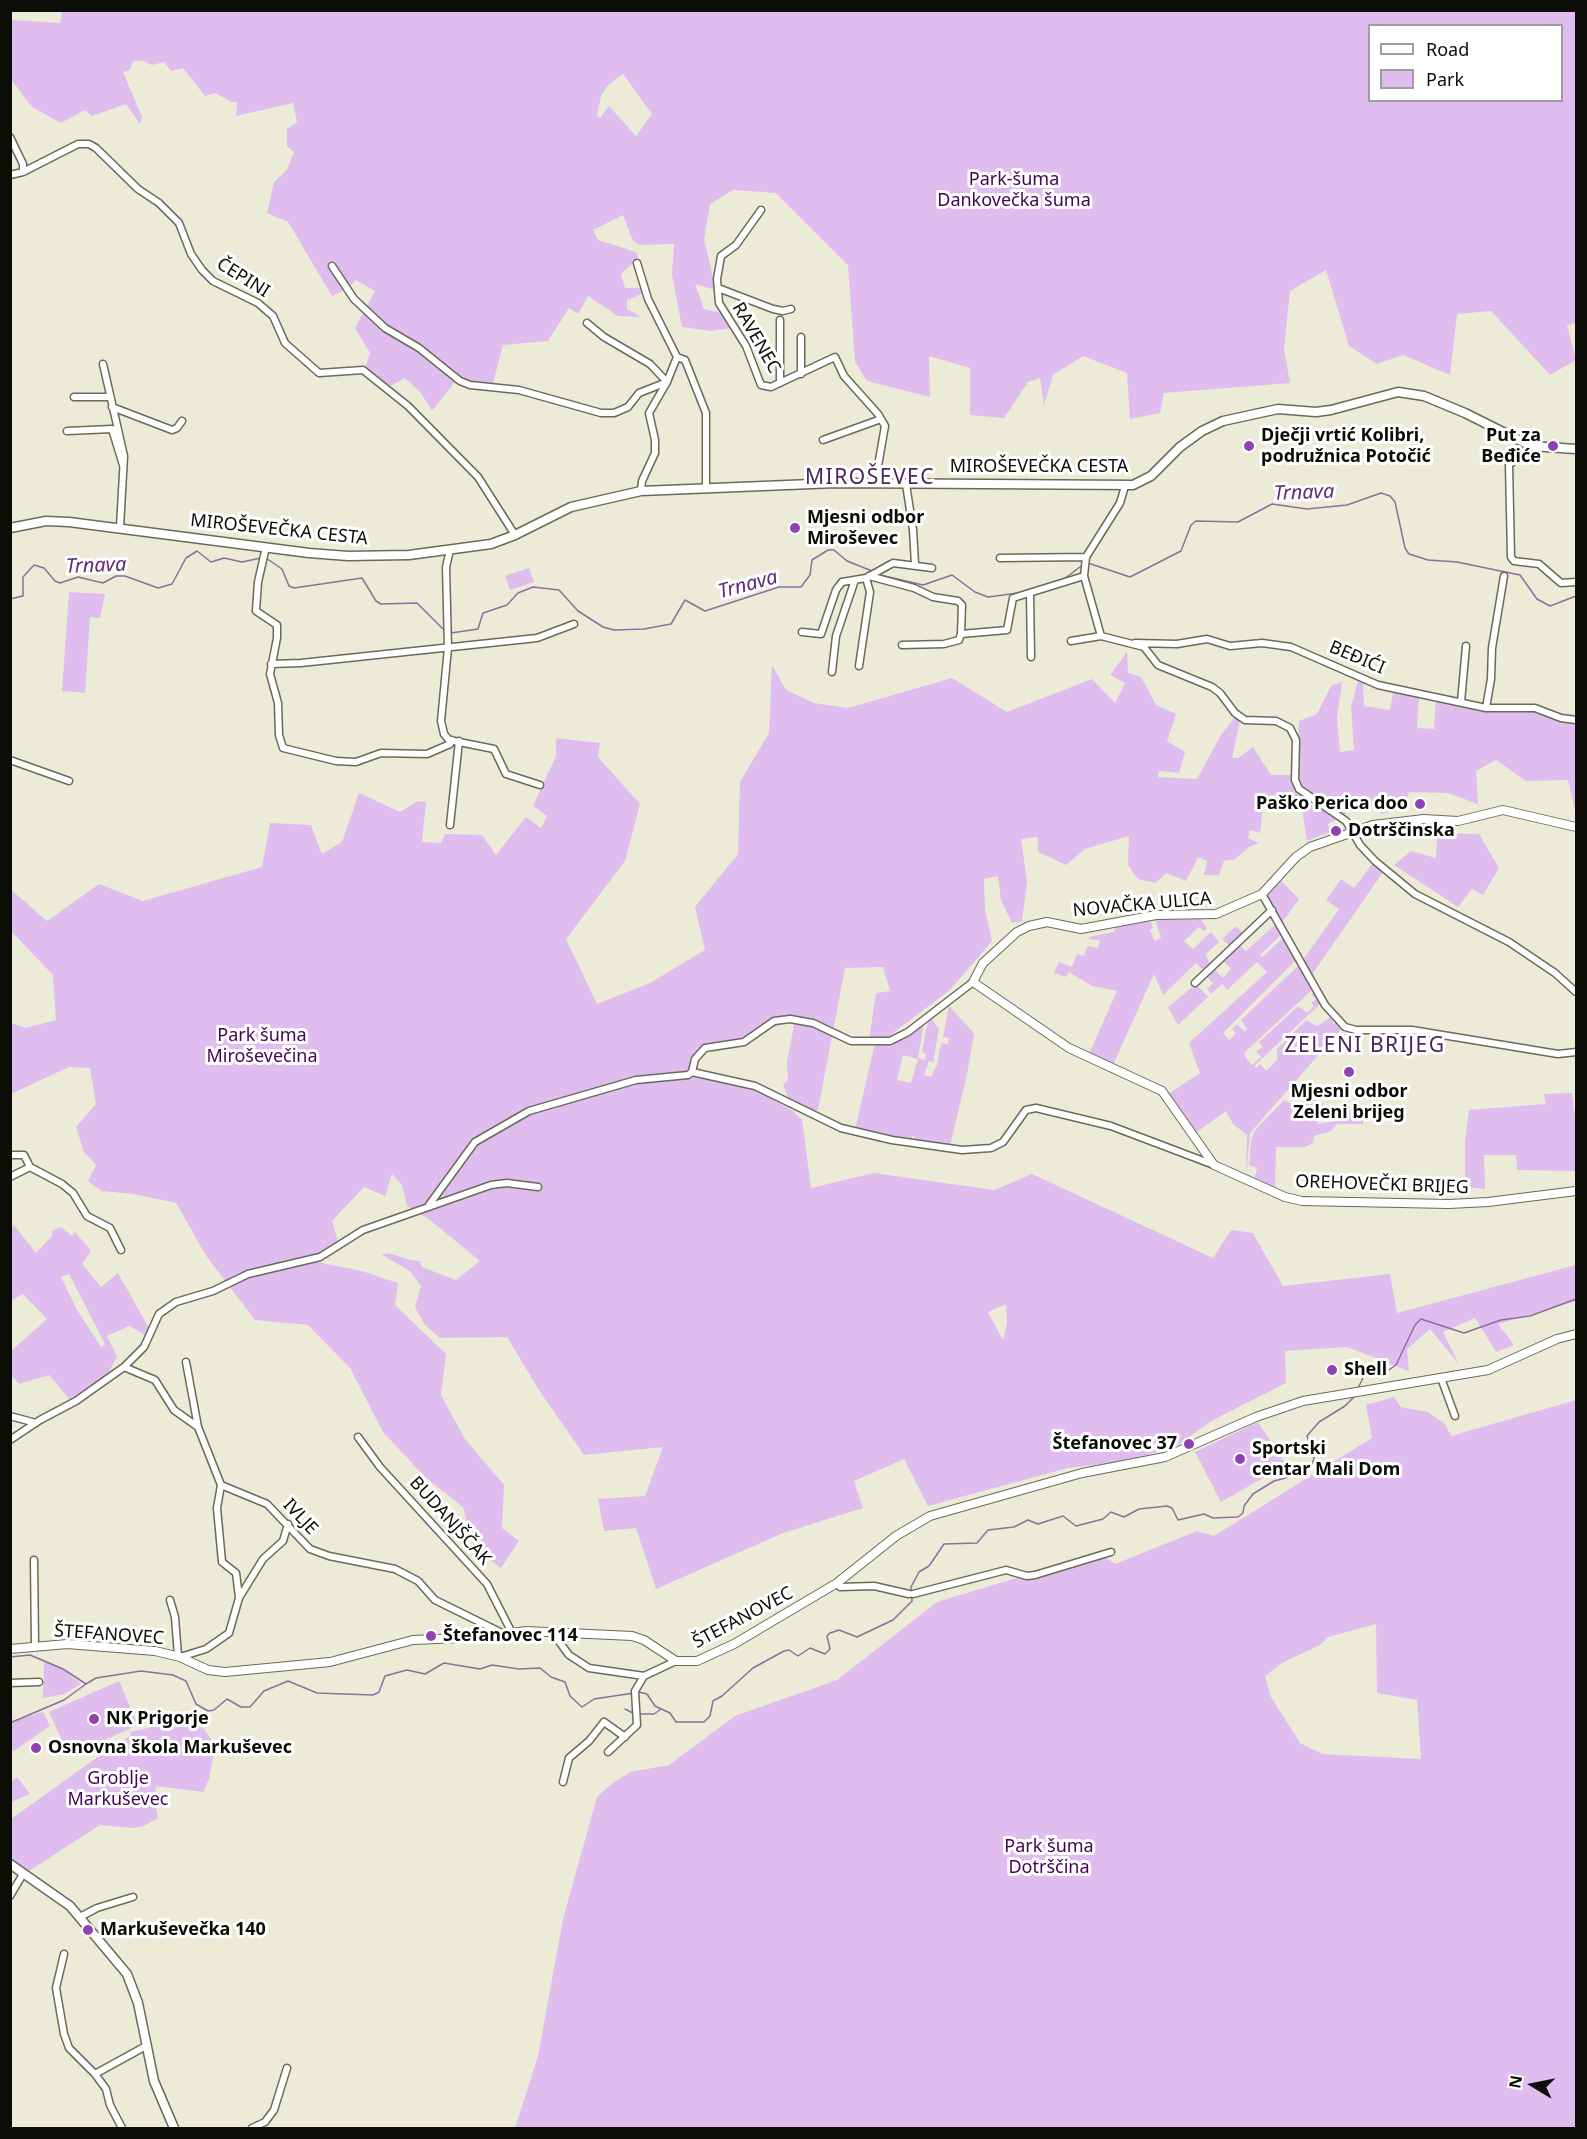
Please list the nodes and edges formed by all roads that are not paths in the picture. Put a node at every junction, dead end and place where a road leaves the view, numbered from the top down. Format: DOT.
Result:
graph roads {
  1 [pos="10,137"];
  2 [pos="23,171"];
  3 [pos="10,175"];
  4 [pos="761,210"];
  5 [pos="637,263"];
  6 [pos="332,266"];
  7 [pos="718,288"];
  8 [pos="791,309"];
  9 [pos="780,320"];
  10 [pos="587,323"];
  11 [pos="801,337"];
  12 [pos="677,357"];
  13 [pos="103,364"];
  14 [pos="801,374"];
  15 [pos="667,382"];
  16 [pos="780,383"];
  17 [pos="110,397"];
  18 [pos="74,398"];
  19 [pos="112,407"];
  20 [pos="881,419"];
  21 [pos="182,422"];
  22 [pos="67,431"];
  23 [pos="823,440"];
  24 [pos="1531,446"];
  25 [pos="1576,449"];
  26 [pos="123,466"];
  27 [pos="875,483"];
  28 [pos="906,484"];
  29 [pos="1125,486"];
  30 [pos="706,489"];
  31 [pos="640,491"];
  32 [pos="120,527"];
  33 [pos="10,528"];
  34 [pos="515,536"];
  35 [pos="450,550"];
  36 [pos="264,554"];
  37 [pos="1000,558"];
  38 [pos="1086,561"];
  39 [pos="915,564"];
  40 [pos="932,568"];
  41 [pos="871,574"];
  42 [pos="1084,576"];
  43 [pos="1504,576"];
  44 [pos="855,580"];
  45 [pos="1576,582"];
  46 [pos="1030,593"];
  47 [pos="574,624"];
  48 [pos="802,632"];
  49 [pos="820,634"];
  50 [pos="961,634"];
  51 [pos="836,636"];
  52 [pos="1101,636"];
  53 [pos="1071,641"];
  54 [pos="1125,642"];
  55 [pos="902,645"];
  56 [pos="1466,646"];
  57 [pos="448,648"];
  58 [pos="1031,657"];
  59 [pos="271,664"];
  60 [pos="859,666"];
  61 [pos="832,672"];
  62 [pos="1461,702"];
  63 [pos="1486,708"];
  64 [pos="1576,720"];
  65 [pos="456,741"];
  66 [pos="10,760"];
  67 [pos="69,781"];
  68 [pos="540,785"];
  69 [pos="450,825"];
  70 [pos="1576,827"];
  71 [pos="1354,832"];
  72 [pos="1262,894"];
  73 [pos="1272,910"];
  74 [pos="973,982"];
  75 [pos="1195,983"];
  76 [pos="1576,992"];
  77 [pos="1576,1052"];
  78 [pos="692,1072"];
  79 [pos="10,1155"];
  80 [pos="1214,1165"];
  81 [pos="30,1167"];
  82 [pos="10,1177"];
  83 [pos="538,1186"];
  84 [pos="1576,1191"];
  85 [pos="429,1205"];
  86 [pos="121,1250"];
  87 [pos="1576,1334"];
  88 [pos="186,1362"];
  89 [pos="124,1367"];
  90 [pos="1441,1378"];
  91 [pos="10,1416"];
  92 [pos="1455,1416"];
  93 [pos="36,1423"];
  94 [pos="198,1427"];
  95 [pos="358,1437"];
  96 [pos="10,1440"];
  97 [pos="221,1485"];
  98 [pos="288,1524"];
  99 [pos="1111,1552"];
  100 [pos="34,1560"];
  101 [pos="837,1583"];
  102 [pos="239,1598"];
  103 [pos="170,1600"];
  104 [pos="511,1631"];
  105 [pos="552,1632"];
  106 [pos="502,1633"];
  107 [pos="35,1646"];
  108 [pos="10,1650"];
  109 [pos="179,1657"];
  110 [pos="676,1660"];
  111 [pos="644,1676"];
  112 [pos="39,1682"];
  113 [pos="10,1683"];
  114 [pos="625,1737"];
  115 [pos="608,1752"];
  116 [pos="563,1782"];
  117 [pos="10,1864"];
  118 [pos="23,1874"];
  119 [pos="10,1896"];
  120 [pos="133,1897"];
  121 [pos="80,1917"];
  122 [pos="64,1954"];
  123 [pos="146,2046"];
  124 [pos="288,2068"];
  125 [pos="95,2074"];
  126 [pos="122,2128"];
  127 [pos="174,2128"];
  128 [pos="252,2128"];
  1 -- 2 [label="street"];
  2 -- 3 [label="street"];
  2 -- 34 [label="street, ČEPINI"];
  4 -- 7 [label="street, RAVENEC"];
  5 -- 12 [label="street"];
  6 -- 15 [label="street"];
  7 -- 8 [label="street"];
  7 -- 16 [label="street, RAVENEC"];
  9 -- 16 [label="street"];
  10 -- 15 [label="street"];
  11 -- 14 [label="street"];
  12 -- 15 [label="street"];
  12 -- 30 [label="street"];
  13 -- 17 [label="street"];
  14 -- 16 [label="street, RAVENEC"];
  14 -- 20 [label="street, RAVENEC"];
  15 -- 31 [label="street"];
  17 -- 18 [label="street"];
  17 -- 19 [label="street"];
  19 -- 21 [label="street"];
  19 -- 26 [label="street"];
  20 -- 23 [label="street"];
  20 -- 27 [label="street"];
  22 -- 26 [label="street"];
  24 -- 25 [label="main road, MIROŠEVEČKA CESTA"];
  24 -- 29 [label="main road, MIROŠEVEČKA CESTA"];
  24 -- 45 [label="street"];
  26 -- 32 [label="street"];
  27 -- 28 [label="main road, MIROŠEVEČKA CESTA"];
  27 -- 30 [label="main road, MIROŠEVEČKA CESTA"];
  28 -- 29 [label="main road, MIROŠEVEČKA CESTA"];
  28 -- 39 [label="street"];
  29 -- 38 [label="street"];
  30 -- 31 [label="main road, MIROŠEVEČKA CESTA"];
  31 -- 34 [label="main road, MIROŠEVEČKA CESTA"];
  32 -- 33 [label="main road, MIROŠEVEČKA CESTA"];
  32 -- 36 [label="main road, MIROŠEVEČKA CESTA"];
  34 -- 35 [label="main road, MIROŠEVEČKA CESTA"];
  35 -- 36 [label="main road, MIROŠEVEČKA CESTA"];
  35 -- 57 [label="street"];
  36 -- 59 [label="street"];
  37 -- 38 [label="street"];
  38 -- 42 [label="street"];
  39 -- 40 [label="street"];
  39 -- 41 [label="street"];
  41 -- 44 [label="street"];
  41 -- 50 [label="street"];
  41 -- 60 [label="street"];
  42 -- 46 [label="street"];
  42 -- 52 [label="street"];
  43 -- 63 [label="street"];
  44 -- 49 [label="street"];
  44 -- 51 [label="street"];
  46 -- 50 [label="street"];
  46 -- 58 [label="street"];
  47 -- 57 [label="street"];
  48 -- 49 [label="street"];
  49 -- 51 [label="street"];
  50 -- 55 [label="street"];
  51 -- 61 [label="street"];
  52 -- 53 [label="street"];
  52 -- 54 [label="street"];
  54 -- 62 [label="street, BEĐIĆI"];
  54 -- 71 [label="street"];
  56 -- 62 [label="street"];
  57 -- 59 [label="street"];
  57 -- 65 [label="street"];
  59 -- 65 [label="street"];
  62 -- 63 [label="street, BEĐIĆI"];
  63 -- 64 [label="street, BEĐIĆI"];
  65 -- 68 [label="street"];
  65 -- 69 [label="street"];
  66 -- 67 [label="street"];
  70 -- 71 [label="street, NOVAČKA ULICA"];
  71 -- 72 [label="street, NOVAČKA ULICA"];
  71 -- 76 [label="street"];
  72 -- 73 [label="street"];
  72 -- 74 [label="street, NOVAČKA ULICA"];
  73 -- 75 [label="street"];
  73 -- 77 [label="street"];
  74 -- 78 [label="street, NOVAČKA ULICA"];
  74 -- 80 [label="street"];
  78 -- 80 [label="street"];
  78 -- 85 [label="street"];
  79 -- 81 [label="street"];
  80 -- 84 [label="street, OREHOVEČKI BRIJEG"];
  81 -- 82 [label="street"];
  81 -- 86 [label="street"];
  83 -- 85 [label="street"];
  85 -- 89 [label="street"];
  87 -- 90 [label="street"];
  88 -- 94 [label="street"];
  89 -- 93 [label="street"];
  89 -- 94 [label="street"];
  90 -- 92 [label="street"];
  90 -- 101 [label="street, ŠTEFANOVEC"];
  91 -- 93 [label="street"];
  93 -- 96 [label="street"];
  94 -- 97 [label="street"];
  95 -- 104 [label="street, BUDANJŠČAK"];
  97 -- 98 [label="street, IVLJE"];
  97 -- 102 [label="street"];
  98 -- 102 [label="street"];
  98 -- 106 [label="street, IVLJE"];
  99 -- 101 [label="street"];
  100 -- 107 [label="street"];
  101 -- 110 [label="street, ŠTEFANOVEC"];
  102 -- 109 [label="street"];
  103 -- 109 [label="street"];
  104 -- 105 [label="street, ŠTEFANOVEC"];
  104 -- 106 [label="street, ŠTEFANOVEC"];
  105 -- 110 [label="street, ŠTEFANOVEC"];
  105 -- 111 [label="street"];
  106 -- 109 [label="street, ŠTEFANOVEC"];
  107 -- 108 [label="street, ŠTEFANOVEC"];
  107 -- 109 [label="street, ŠTEFANOVEC"];
  110 -- 111 [label="street"];
  111 -- 114 [label="street"];
  112 -- 113 [label="street"];
  114 -- 115 [label="street"];
  114 -- 116 [label="street"];
  117 -- 118 [label="main road"];
  118 -- 119 [label="street"];
  118 -- 121 [label="main road"];
  120 -- 121 [label="street"];
  121 -- 123 [label="main road"];
  122 -- 125 [label="street"];
  123 -- 125 [label="street"];
  123 -- 127 [label="main road"];
  124 -- 128 [label="street"];
  125 -- 126 [label="street"];
}
